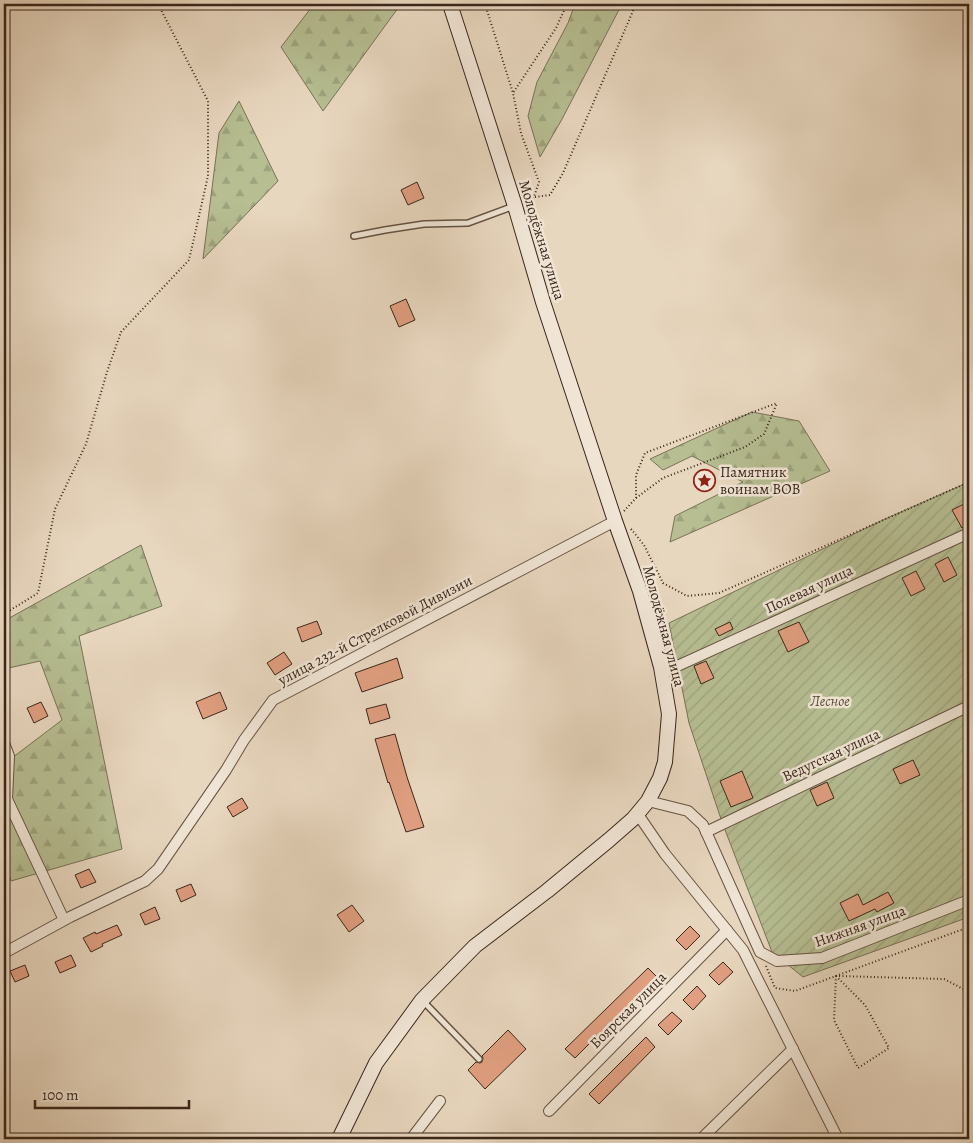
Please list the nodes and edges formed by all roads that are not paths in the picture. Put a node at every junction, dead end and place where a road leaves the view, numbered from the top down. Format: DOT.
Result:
graph roads {
  1 [pos="450,4"];
  2 [pos="515,206"];
  3 [pos="354,236"];
  4 [pos="615,521"];
  5 [pos="969,533"];
  6 [pos="662,673"];
  7 [pos="969,706"];
  8 [pos="4,744"];
  9 [pos="648,801"];
  10 [pos="637,814"];
  11 [pos="706,832"];
  12 [pos="969,900"];
  13 [pos="64,920"];
  14 [pos="728,930"];
  15 [pos="4,953"];
  16 [pos="422,1000"];
  17 [pos="793,1049"];
  18 [pos="479,1059"];
  19 [pos="440,1100"];
  20 [pos="549,1111"];
  21 [pos="339,1139"];
  22 [pos="411,1139"];
  23 [pos="701,1139"];
  24 [pos="838,1139"];
  1 -- 2 [label="main road, Молодёжная улица"];
  2 -- 3 [label="lane"];
  2 -- 4 [label="main road, Молодёжная улица"];
  4 -- 6 [label="main road, Молодёжная улица"];
  4 -- 13 [label="street, улица 232-й Стрелковой Дивизии"];
  5 -- 6 [label="street, Полевая улица"];
  6 -- 9 [label="main road, Молодёжная улица"];
  7 -- 11 [label="street, Ведугская улица"];
  8 -- 13 [label="street"];
  9 -- 10 [label="main road, Молодёжная улица"];
  9 -- 11 [label="street"];
  10 -- 14 [label="street"];
  10 -- 16 [label="main road, Молодёжная улица"];
  11 -- 12 [label="street, Нижняя улица"];
  13 -- 15 [label="street, улица 232-й Стрелковой Дивизии"];
  14 -- 17 [label="street"];
  14 -- 20 [label="street, Боярская улица"];
  16 -- 18 [label="lane"];
  16 -- 21 [label="main road, Молодёжная улица"];
  17 -- 23 [label="street"];
  17 -- 24 [label="street"];
  19 -- 22 [label="street"];
}
